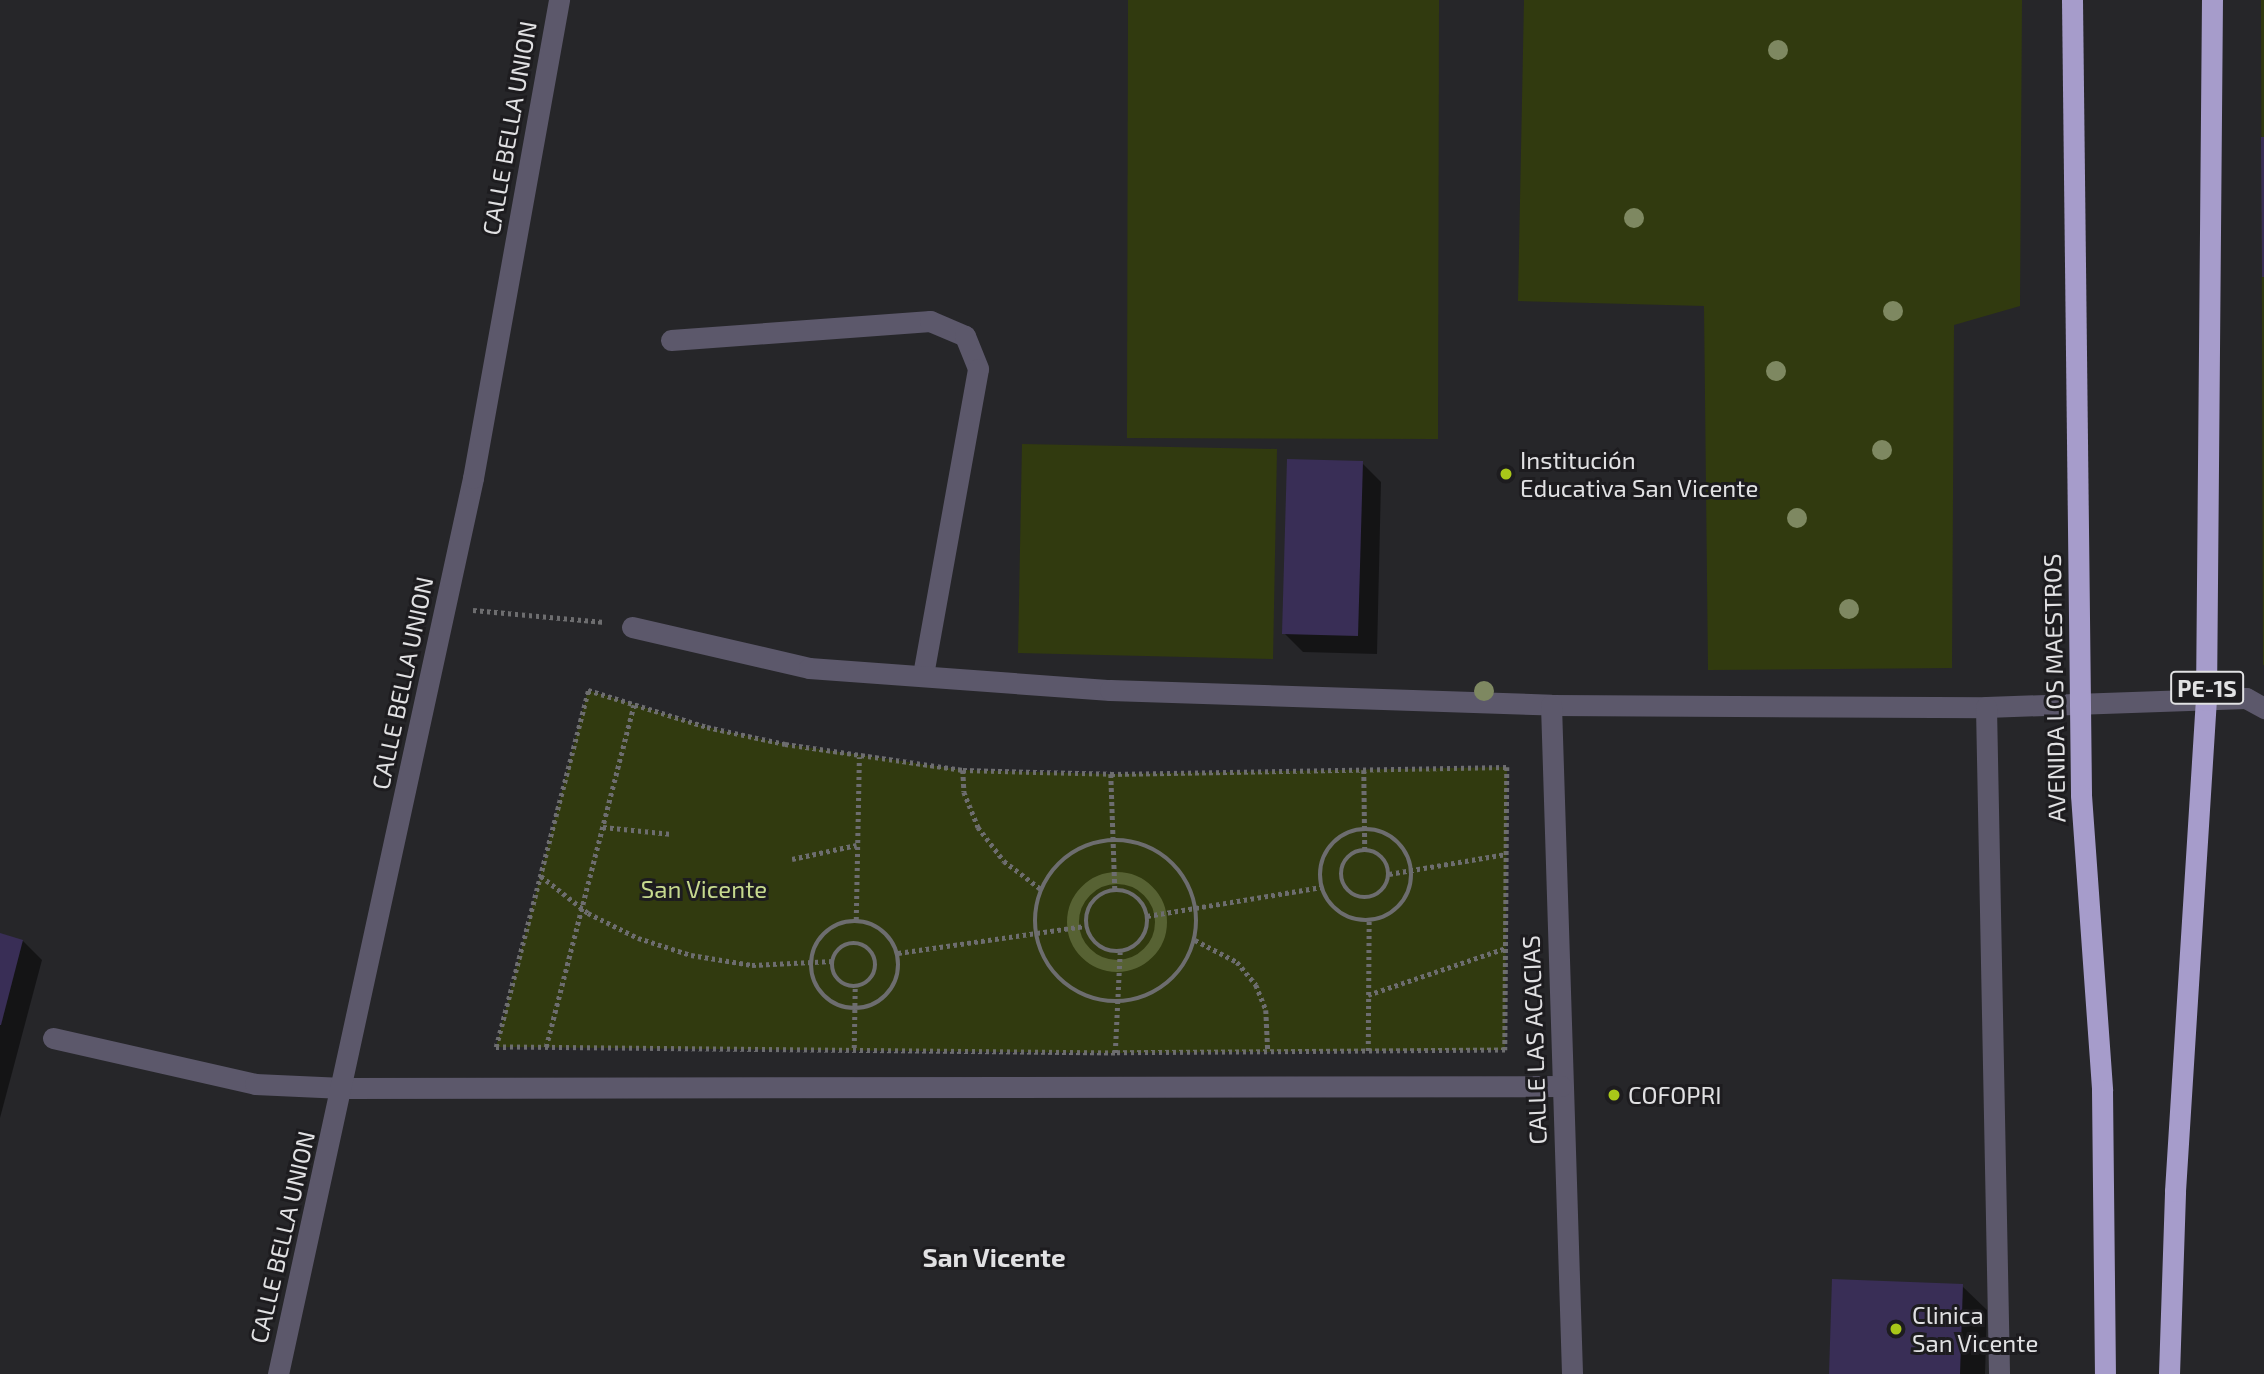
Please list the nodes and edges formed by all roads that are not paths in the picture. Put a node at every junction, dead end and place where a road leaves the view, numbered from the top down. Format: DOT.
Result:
graph roads {
  1 [pos="559,0"];
  2 [pos="2072,0"];
  3 [pos="2212,0"];
  4 [pos="671,340"];
  5 [pos="632,627"];
  6 [pos="923,675"];
  7 [pos="2206,700"];
  8 [pos="2081,704"];
  9 [pos="1550,705"];
  10 [pos="1986,706"];
  11 [pos="2264,708"];
  12 [pos="53,1038"];
  13 [pos="1561,1086"];
  14 [pos="343,1088"];
  15 [pos="278,1374"];
  16 [pos="1572,1374"];
  17 [pos="1999,1374"];
  18 [pos="2105,1374"];
  19 [pos="2169,1374"];
  1 -- 14 [label="street, CALLE BELLA UNION"];
  2 -- 8 [label="highway, AVENIDA LOS MAESTROS"];
  3 -- 7 [label="highway, PE-1S"];
  4 -- 6 [label="street"];
  5 -- 6 [label="street"];
  6 -- 9 [label="street"];
  7 -- 8 [label="street"];
  7 -- 11 [label="street"];
  7 -- 19 [label="highway, PE-1S"];
  8 -- 10 [label="street"];
  8 -- 18 [label="highway, AVENIDA LOS MAESTROS"];
  9 -- 10 [label="street"];
  9 -- 13 [label="street, CALLE LAS ACACIAS"];
  10 -- 17 [label="street"];
  12 -- 14 [label="street"];
  13 -- 14 [label="street"];
  13 -- 16 [label="street, CALLE LAS ACACIAS"];
  14 -- 15 [label="street, CALLE BELLA UNION"];
}
